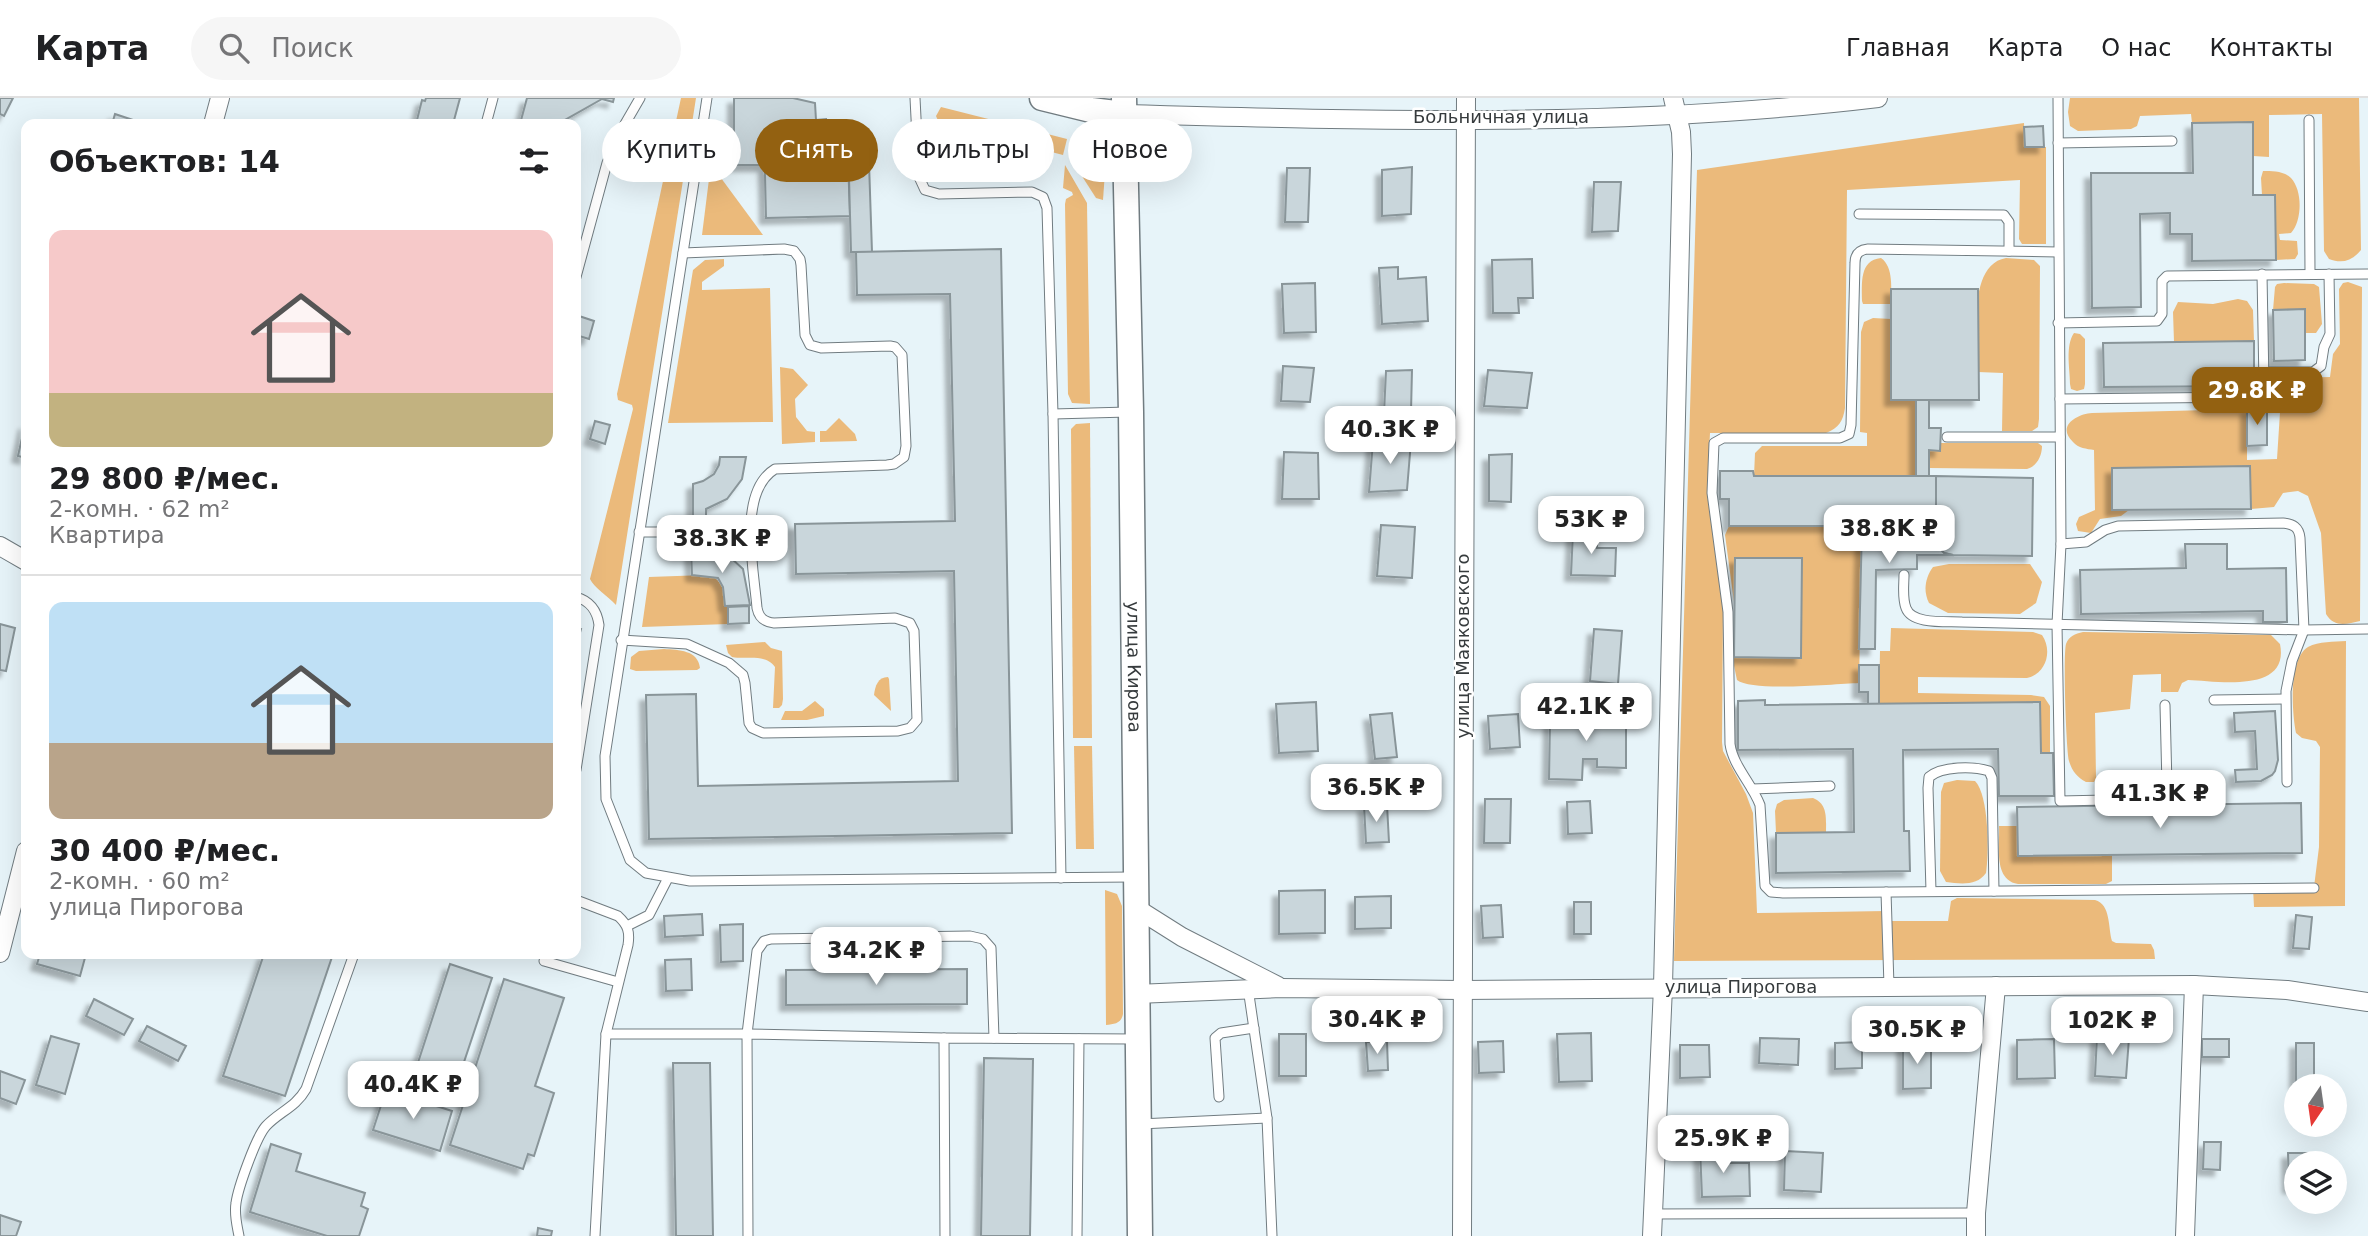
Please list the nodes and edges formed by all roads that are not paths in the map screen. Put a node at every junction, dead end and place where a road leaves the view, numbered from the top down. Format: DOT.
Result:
graph roads {
  1 [pos="220,98"];
  2 [pos="493,98"];
  3 [pos="640,98"];
  4 [pos="708,98"];
  5 [pos="915,98"];
  6 [pos="1042,98"];
  7 [pos="1259,98"];
  8 [pos="1466,98"];
  9 [pos="1878,98"];
  10 [pos="2058,98"];
  11 [pos="1124,106"];
  12 [pos="1675,107"];
  13 [pos="1259,117"];
  14 [pos="215,119"];
  15 [pos="487,119"];
  16 [pos="1465,119"];
  17 [pos="2309,120"];
  18 [pos="2172,141"];
  19 [pos="2058,143"];
  20 [pos="1859,214"];
  21 [pos="2008,251"];
  22 [pos="2058,252"];
  23 [pos="683,253"];
  24 [pos="581,258"];
  25 [pos="2262,274"];
  26 [pos="2310,274"];
  27 [pos="2329,274"];
  28 [pos="2368,274"];
  29 [pos="2059,323"];
  30 [pos="2264,372"];
  31 [pos="2060,399"];
  32 [pos="1131,412"];
  33 [pos="1053,414"];
  34 [pos="1947,437"];
  35 [pos="2060,438"];
  36 [pos="639,532"];
  37 [pos="751,532"];
  38 [pos="2061,544"];
  39 [pos="0,546"];
  40 [pos="21,558"];
  41 [pos="1904,575"];
  42 [pos="581,599"];
  43 [pos="2057,624"];
  44 [pos="2368,629"];
  45 [pos="2304,630"];
  46 [pos="621,640"];
  47 [pos="2286,699"];
  48 [pos="2214,700"];
  49 [pos="2165,705"];
  50 [pos="581,738"];
  51 [pos="2287,782"];
  52 [pos="1830,786"];
  53 [pos="1752,789"];
  54 [pos="21,871"];
  55 [pos="1135,877"];
  56 [pos="668,878"];
  57 [pos="1060,878"];
  58 [pos="2314,888"];
  59 [pos="1931,891"];
  60 [pos="1994,891"];
  61 [pos="1886,892"];
  62 [pos="581,902"];
  63 [pos="1136,908"];
  64 [pos="627,926"];
  65 [pos="0,953"];
  66 [pos="352,959"];
  67 [pos="545,959"];
  68 [pos="618,982"];
  69 [pos="2194,985"];
  70 [pos="1889,986"];
  71 [pos="1996,986"];
  72 [pos="1663,987"];
  73 [pos="1248,988"];
  74 [pos="1281,988"];
  75 [pos="1461,989"];
  76 [pos="1136,994"];
  77 [pos="2368,1002"];
  78 [pos="1254,1028"];
  79 [pos="606,1034"];
  80 [pos="747,1034"];
  81 [pos="944,1038"];
  82 [pos="994,1038"];
  83 [pos="1079,1039"];
  84 [pos="1136,1039"];
  85 [pos="1219,1097"];
  86 [pos="1267,1118"];
  87 [pos="1138,1124"];
  88 [pos="1976,1213"];
  89 [pos="1651,1214"];
  90 [pos="239,1236"];
  91 [pos="595,1236"];
  92 [pos="748,1236"];
  93 [pos="945,1236"];
  94 [pos="1077,1236"];
  95 [pos="1140,1236"];
  96 [pos="1272,1236"];
  97 [pos="1462,1236"];
  98 [pos="1652,1236"];
  99 [pos="1976,1236"];
  100 [pos="2186,1236"];
  1 -- 14 [label="street"];
  2 -- 15 [label="lane"];
  3 -- 24 [label="lane"];
  4 -- 23 [label="lane"];
  5 -- 33 [label="lane"];
  6 -- 11 [label="street"];
  7 -- 13 [label="street"];
  8 -- 16 [label="street, улица Маяковского"];
  9 -- 12 [label="street, Больничная улица"];
  10 -- 19 [label="lane"];
  11 -- 13 [label="street, Больничная улица"];
  11 -- 32 [label="street, улица Кирова"];
  12 -- 16 [label="street, Больничная улица"];
  12 -- 72 [label="street"];
  13 -- 16 [label="street, Больничная улица"];
  16 -- 75 [label="street, улица Маяковского"];
  17 -- 26 [label="lane"];
  18 -- 19 [label="lane"];
  19 -- 22 [label="lane"];
  20 -- 21 [label="lane"];
  21 -- 22 [label="lane"];
  21 -- 53 [label="lane"];
  22 -- 29 [label="lane"];
  23 -- 36 [label="lane"];
  23 -- 37 [label="lane"];
  25 -- 26 [label="lane"];
  25 -- 29 [label="lane"];
  25 -- 30 [label="lane"];
  26 -- 27 [label="lane"];
  27 -- 28 [label="lane"];
  27 -- 30 [label="lane"];
  29 -- 31 [label="lane"];
  30 -- 31 [label="lane"];
  31 -- 35 [label="lane"];
  32 -- 33 [label="lane"];
  32 -- 55 [label="street, улица Кирова"];
  33 -- 57 [label="lane"];
  34 -- 35 [label="lane"];
  35 -- 38 [label="lane"];
  36 -- 37 [label="lane"];
  36 -- 46 [label="lane"];
  37 -- 46 [label="lane"];
  38 -- 43 [label="lane"];
  38 -- 45 [label="lane"];
  39 -- 40 [label="street"];
  41 -- 43 [label="lane"];
  42 -- 50 [label="lane"];
  43 -- 45 [label="lane"];
  43 -- 49 [label="lane"];
  44 -- 45 [label="lane"];
  45 -- 47 [label="lane"];
  46 -- 56 [label="lane"];
  47 -- 48 [label="lane"];
  47 -- 51 [label="lane"];
  52 -- 53 [label="lane"];
  53 -- 61 [label="lane"];
  54 -- 65 [label="street"];
  55 -- 57 [label="lane"];
  55 -- 63 [label="street, улица Кирова"];
  56 -- 57 [label="lane"];
  56 -- 64 [label="lane"];
  58 -- 60 [label="lane"];
  59 -- 60 [label="lane"];
  59 -- 60 [label="lane"];
  59 -- 61 [label="lane"];
  61 -- 70 [label="lane"];
  62 -- 64 [label="lane"];
  63 -- 74 [label="street, улица Пирогова"];
  63 -- 76 [label="street, улица Кирова"];
  64 -- 68 [label="lane"];
  66 -- 90 [label="lane"];
  67 -- 68 [label="lane"];
  68 -- 79 [label="lane"];
  69 -- 71 [label="street, улица Пирогова"];
  69 -- 77 [label="street, улица Пирогова"];
  69 -- 100 [label="street"];
  70 -- 71 [label="street, улица Пирогова"];
  70 -- 72 [label="street, улица Пирогова"];
  71 -- 88 [label="street"];
  72 -- 75 [label="street, улица Пирогова"];
  72 -- 89 [label="street"];
  73 -- 74 [label="street, улица Пирогова"];
  73 -- 76 [label="street, улица Пирогова"];
  73 -- 78 [label="lane"];
  74 -- 75 [label="street, улица Пирогова"];
  75 -- 97 [label="street, улица Маяковского"];
  76 -- 84 [label="street, улица Кирова"];
  78 -- 85 [label="lane"];
  78 -- 86 [label="lane"];
  79 -- 80 [label="lane"];
  79 -- 91 [label="lane"];
  80 -- 81 [label="lane"];
  80 -- 82 [label="lane"];
  80 -- 92 [label="lane"];
  81 -- 82 [label="lane"];
  81 -- 93 [label="lane"];
  82 -- 83 [label="lane"];
  83 -- 84 [label="lane"];
  83 -- 94 [label="lane"];
  84 -- 87 [label="street, улица Кирова"];
  86 -- 87 [label="lane"];
  86 -- 96 [label="lane"];
  87 -- 95 [label="street, улица Кирова"];
  88 -- 89 [label="lane"];
  88 -- 99 [label="street"];
  89 -- 98 [label="street"];
}
